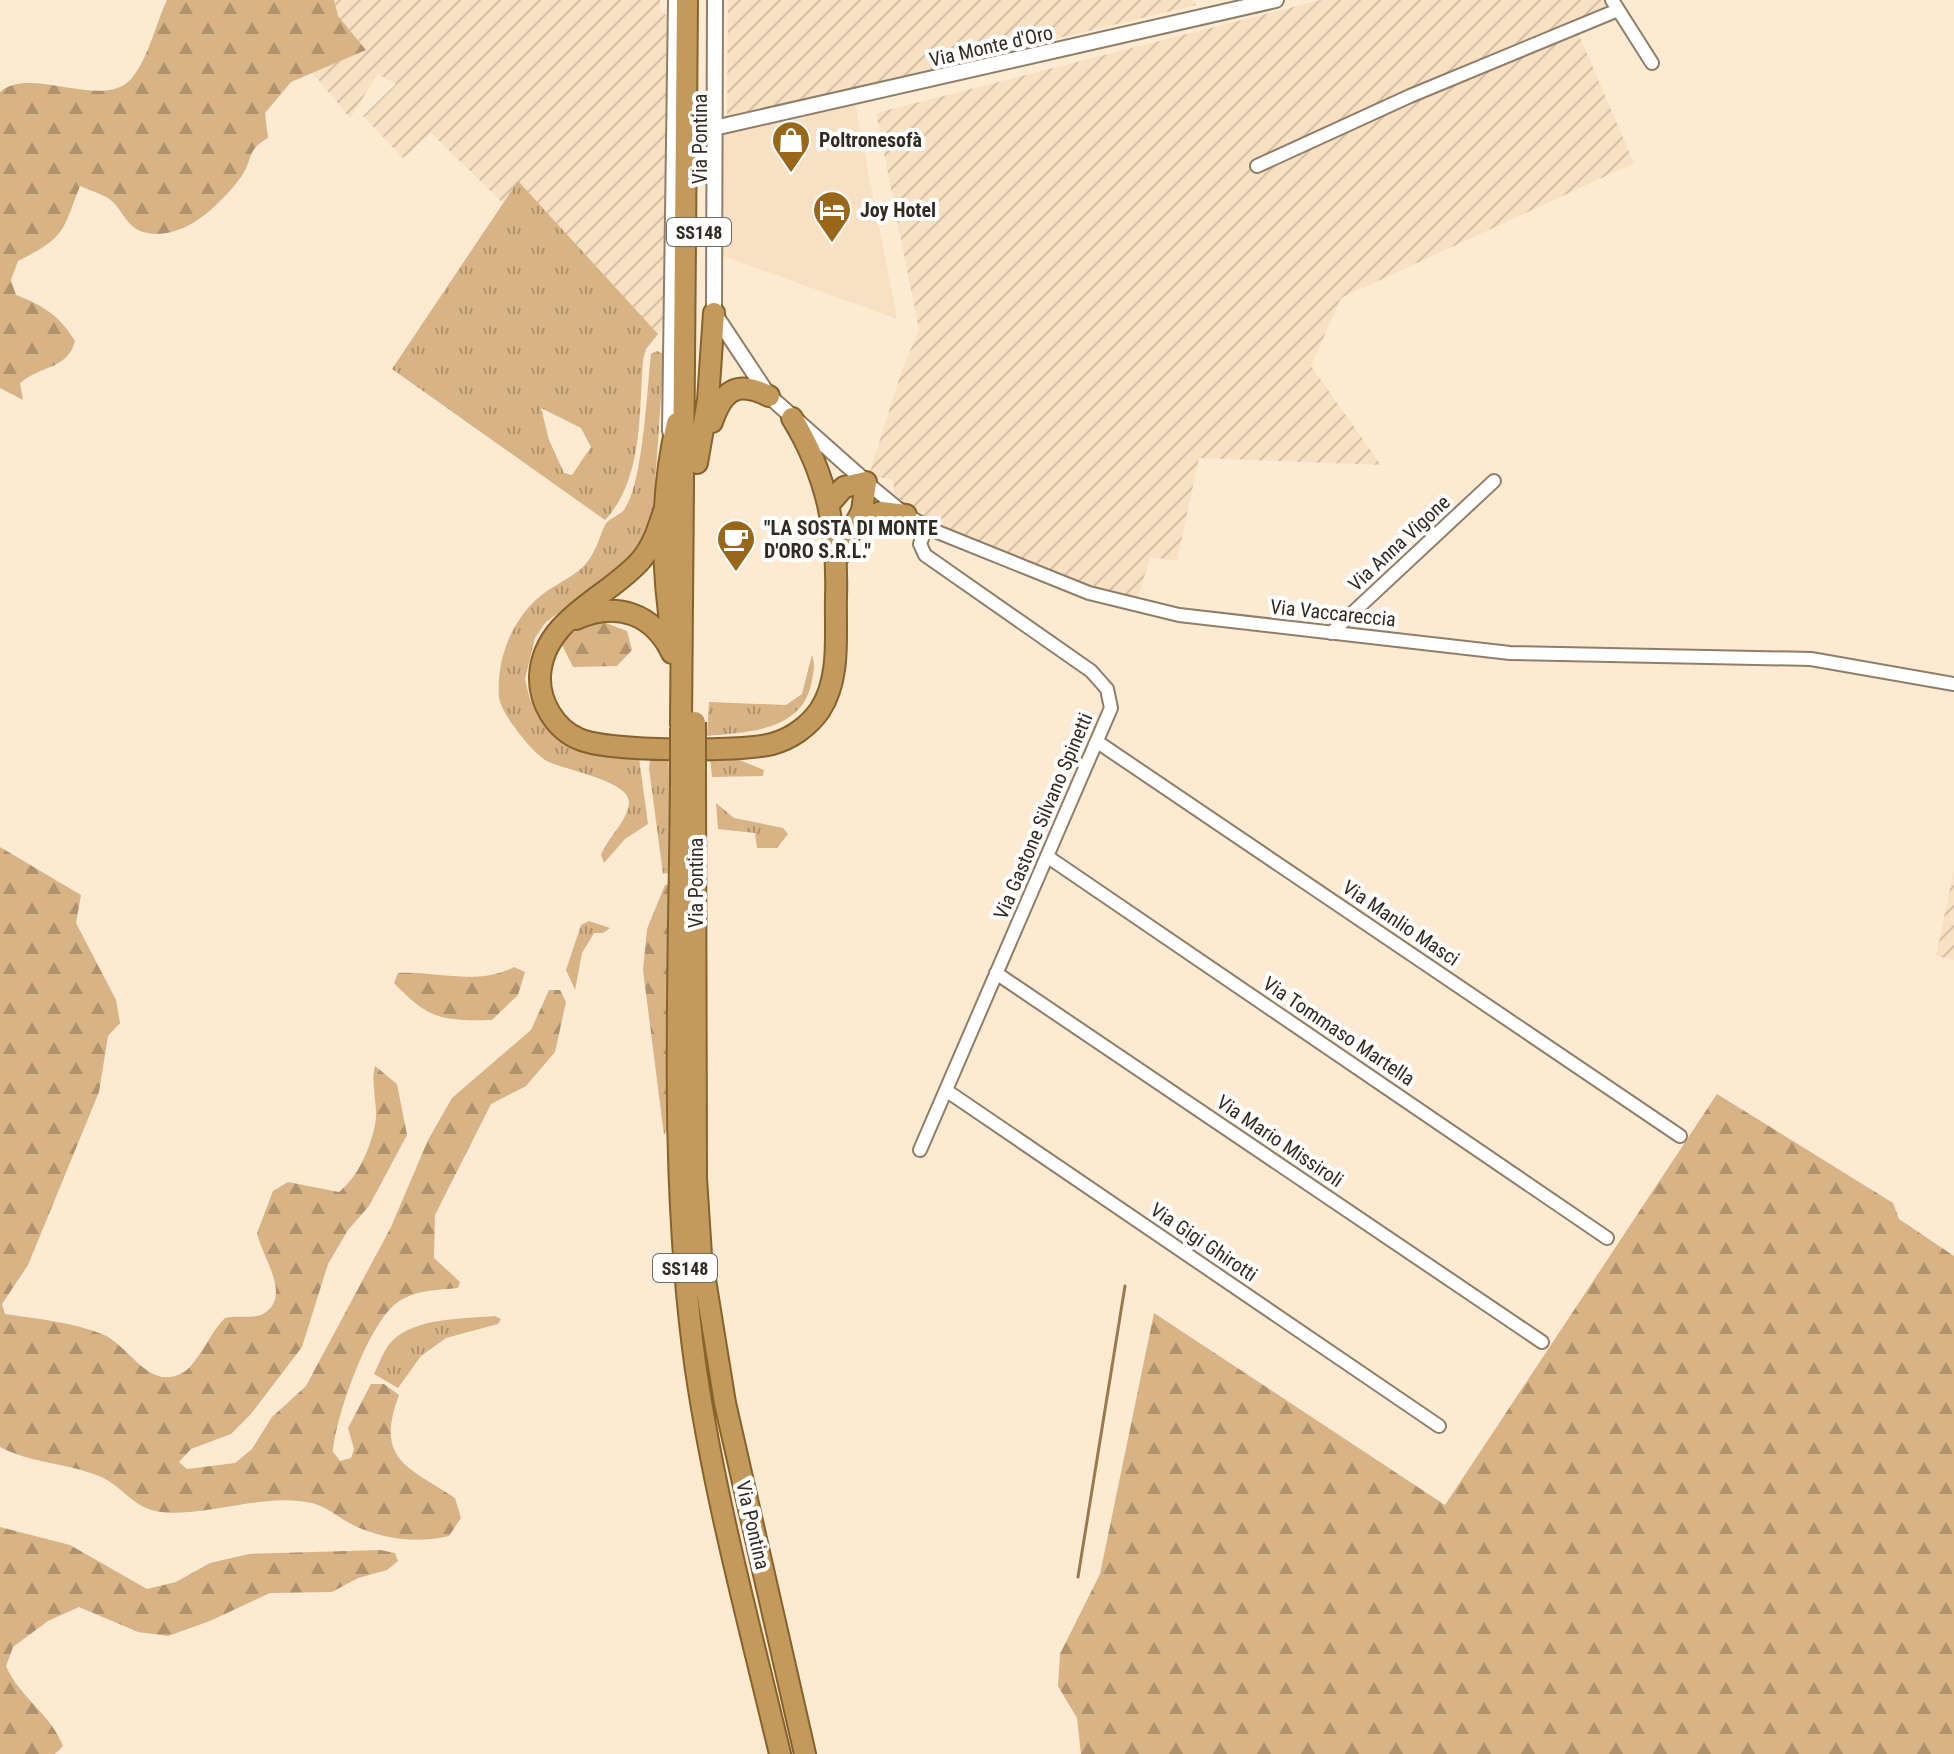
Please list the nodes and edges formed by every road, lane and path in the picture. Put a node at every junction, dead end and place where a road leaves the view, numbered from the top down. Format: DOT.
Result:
graph roads {
  1 [pos="676,0"];
  2 [pos="687,0"];
  3 [pos="701,0"];
  4 [pos="715,0"];
  5 [pos="1276,0"];
  6 [pos="1615,5"];
  7 [pos="1652,63"];
  8 [pos="714,128"];
  9 [pos="1257,166"];
  10 [pos="714,313"];
  11 [pos="685,385"];
  12 [pos="769,396"];
  13 [pos="792,418"];
  14 [pos="668,462"];
  15 [pos="697,463"];
  16 [pos="1494,481"];
  17 [pos="866,482"];
  18 [pos="830,503"];
  19 [pos="664,511"];
  20 [pos="906,515"];
  21 [pos="858,521"];
  22 [pos="926,527"];
  23 [pos="837,561"];
  24 [pos="565,624"];
  25 [pos="1331,633"];
  26 [pos="675,661"];
  27 [pos="1954,684"];
  28 [pos="688,723"];
  29 [pos="1099,743"];
  30 [pos="688,774"];
  31 [pos="1048,857"];
  32 [pos="996,973"];
  33 [pos="947,1091"];
  34 [pos="1680,1136"];
  35 [pos="920,1150"];
  36 [pos="1607,1238"];
  37 [pos="1542,1342"];
  38 [pos="1439,1426"];
  39 [pos="780,1754"];
  40 [pos="805,1754"];
  1 -- 14 [label="street, Via Pontina"];
  2 -- 11 [label="highway, Via Pontina / SS148"];
  3 -- 15 [label="highway, Via Pontina / SS148"];
  4 -- 8 [label="street, Via Pontina"];
  5 -- 8 [label="street, Via Monte d'Oro"];
  6 -- 7 [label="street"];
  6 -- 9 [label="street"];
  8 -- 10 [label="street, Via Pontina"];
  10 -- 12 [label="street, Via Vaccareccia"];
  10 -- 15 [label="highway"];
  11 -- 14 [label="highway"];
  11 -- 28 [label="highway, Via Pontina / SS148"];
  12 -- 13 [label="street, Via Vaccareccia"];
  12 -- 15 [label="highway"];
  13 -- 17 [label="street, Via Vaccareccia"];
  13 -- 18 [label="highway"];
  14 -- 19 [label="highway"];
  15 -- 28 [label="highway, Via Pontina / SS148"];
  16 -- 25 [label="street, Via Anna Vigone"];
  17 -- 18 [label="highway"];
  17 -- 20 [label="street, Via Vaccareccia"];
  17 -- 21 [label="highway"];
  18 -- 23 [label="highway"];
  19 -- 24 [label="highway"];
  19 -- 26 [label="highway"];
  20 -- 21 [label="highway"];
  20 -- 22 [label="street, Via Vaccareccia"];
  21 -- 23 [label="highway"];
  22 -- 25 [label="street, Via Vaccareccia"];
  22 -- 29 [label="street, Via Gastone Silvano Spinetti"];
  23 -- 24 [label="highway"];
  24 -- 26 [label="highway"];
  25 -- 27 [label="street, Via Vaccareccia"];
  26 -- 28 [label="highway"];
  28 -- 30 [label="highway, Via Pontina / SS148, bridge"];
  29 -- 31 [label="street, Via Gastone Silvano Spinetti"];
  29 -- 34 [label="street, Via Manlio Masci"];
  30 -- 39 [label="highway, Via Pontina / SS148"];
  30 -- 40 [label="highway, Via Pontina / SS148"];
  31 -- 32 [label="street, Via Gastone Silvano Spinetti"];
  31 -- 36 [label="street, Via Tommaso Martella"];
  32 -- 33 [label="street, Via Gastone Silvano Spinetti"];
  32 -- 37 [label="street, Via Mario Missiroli"];
  33 -- 35 [label="street, Via Gastone Silvano Spinetti"];
  33 -- 38 [label="street, Via Gigi Ghirotti"];
}
